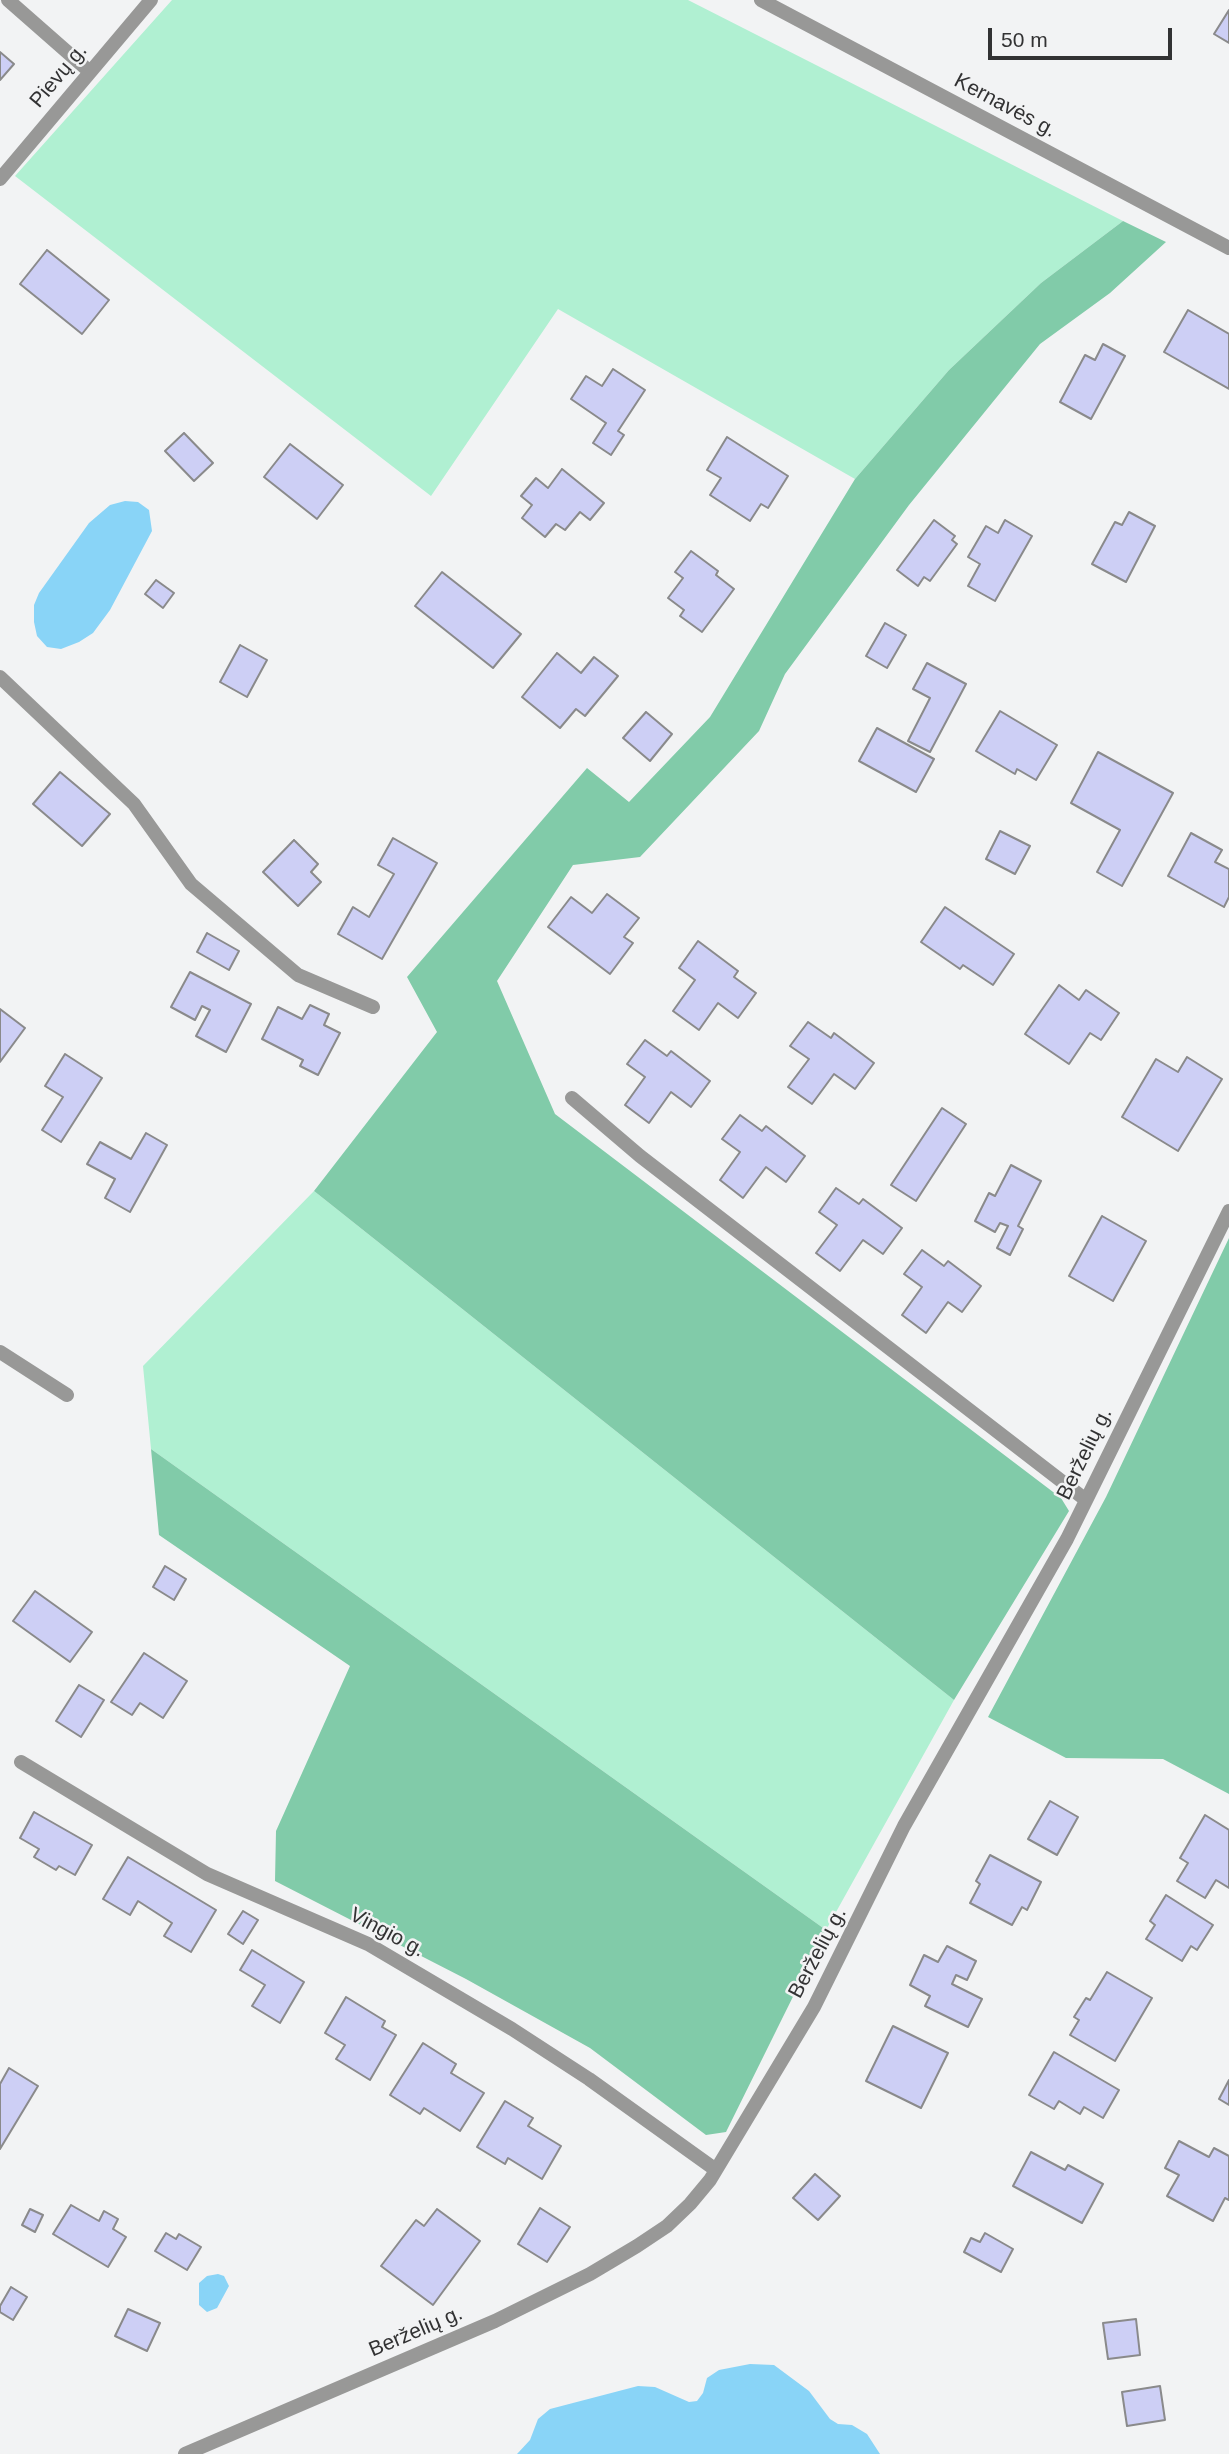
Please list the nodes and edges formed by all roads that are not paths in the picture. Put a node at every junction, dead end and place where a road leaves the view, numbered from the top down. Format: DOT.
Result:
graph roads {
  1 [pos="8,0"];
  2 [pos="151,0"];
  3 [pos="761,0"];
  4 [pos="90,72"];
  5 [pos="0,179"];
  6 [pos="1229,248"];
  7 [pos="0,677"];
  8 [pos="373,1007"];
  9 [pos="572,1098"];
  10 [pos="1229,1211"];
  11 [pos="0,1352"];
  12 [pos="67,1395"];
  13 [pos="1086,1500"];
  14 [pos="21,1762"];
  15 [pos="716,2170"];
  16 [pos="185,2454"];
  1 -- 4 [label="street"];
  2 -- 4 [label="street, Pievų g."];
  3 -- 6 [label="street, Kernavės g."];
  4 -- 5 [label="street, Pievų g."];
  7 -- 8 [label="street"];
  9 -- 13 [label="street"];
  10 -- 13 [label="street, Berželių g."];
  11 -- 12 [label="street"];
  13 -- 15 [label="street, Berželių g."];
  14 -- 15 [label="street, Vingio g."];
  15 -- 16 [label="street, Berželių g."];
}
